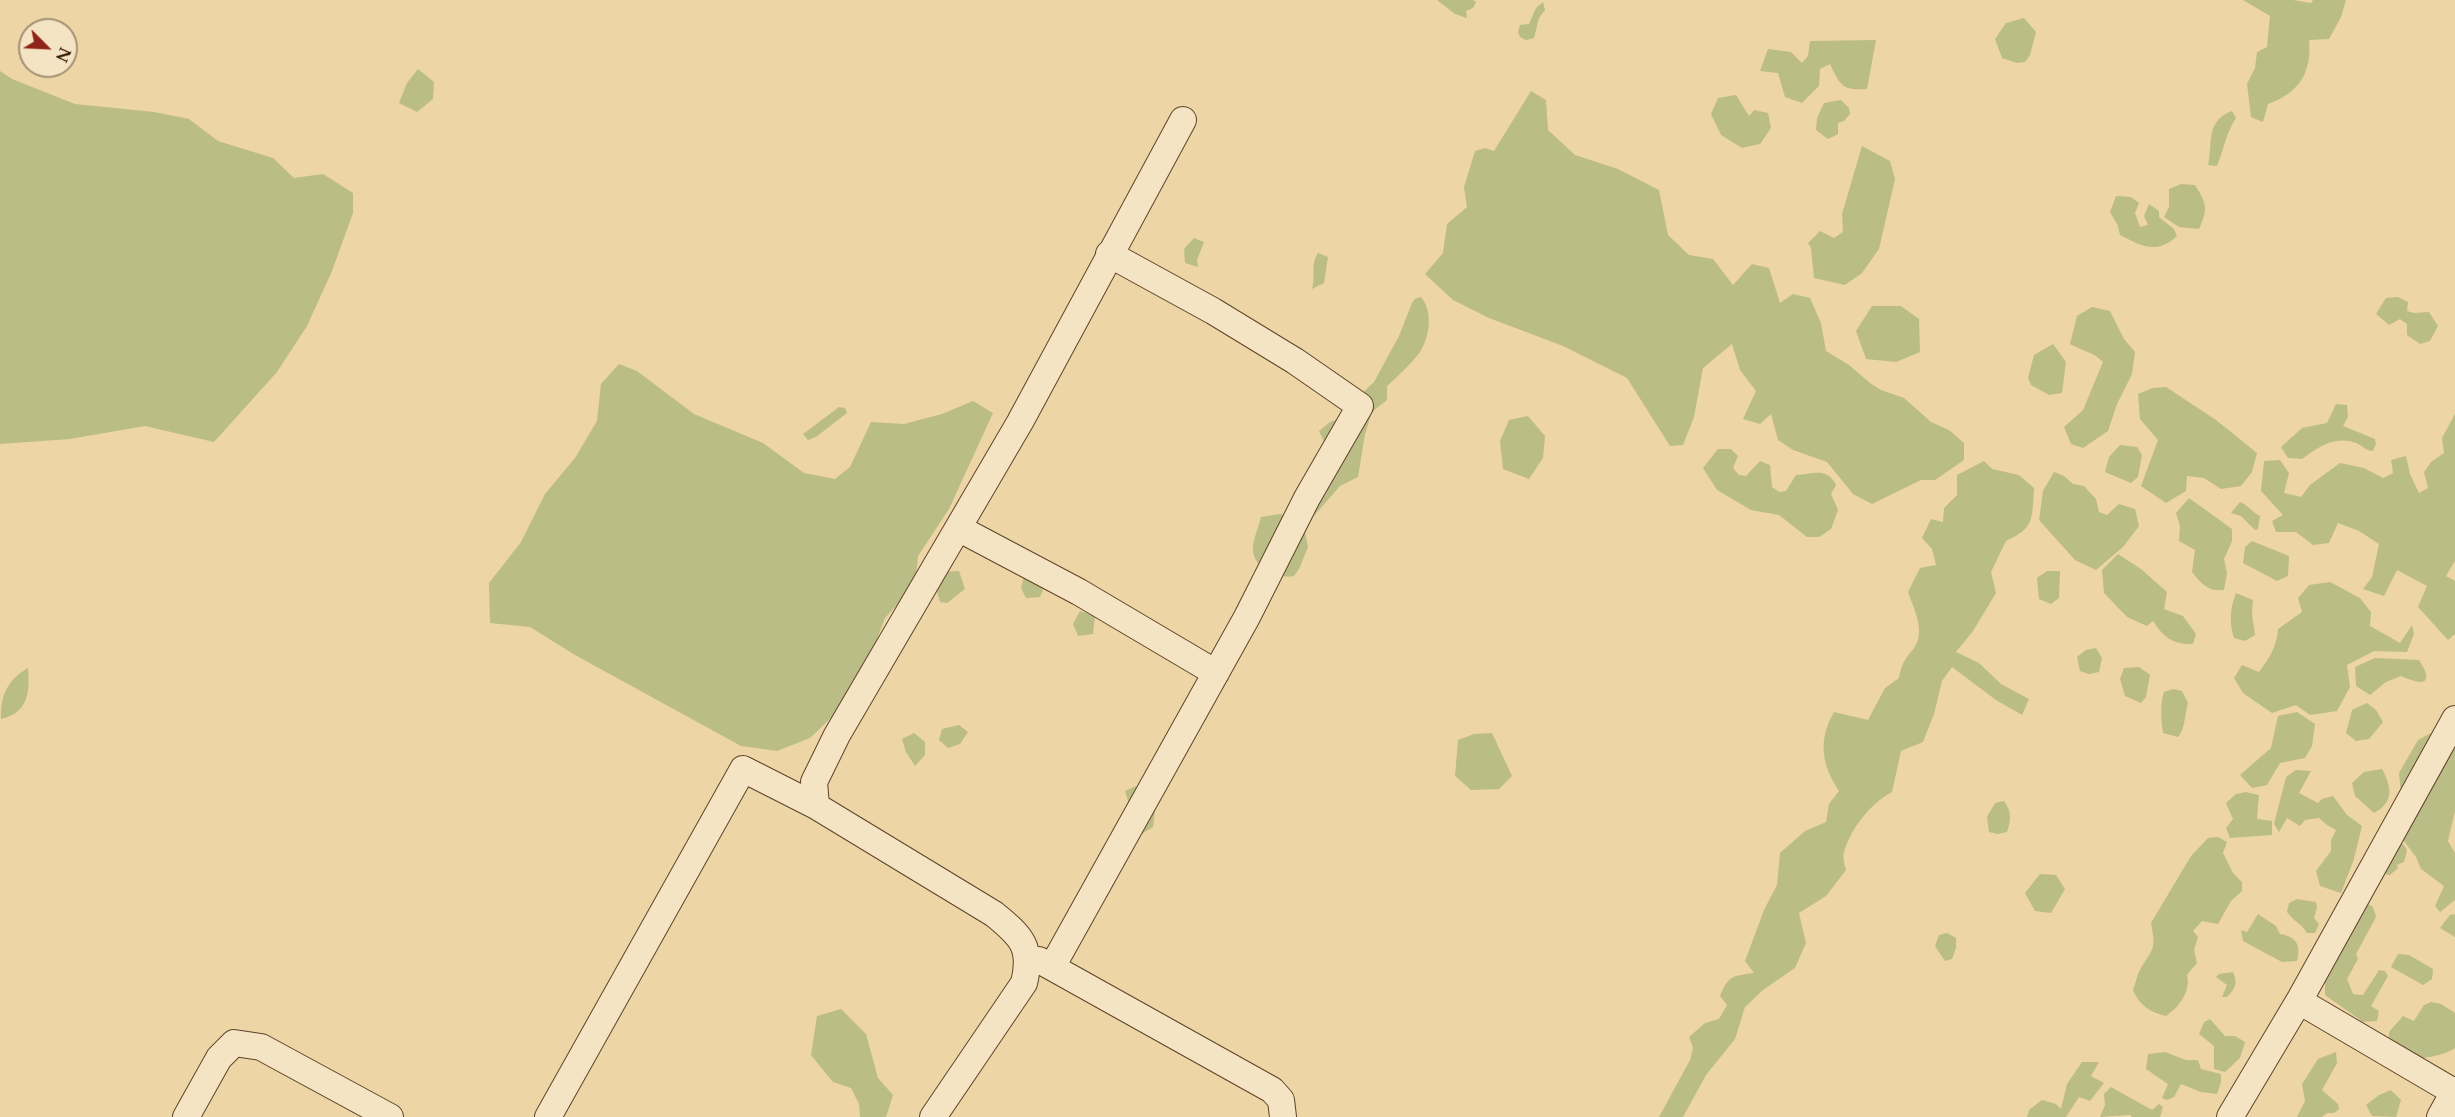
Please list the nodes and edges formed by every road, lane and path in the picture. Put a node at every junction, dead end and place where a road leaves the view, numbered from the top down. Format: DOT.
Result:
graph roads {
  1 [pos="1183,120"];
  2 [pos="1109,254"];
  3 [pos="958,528"];
  4 [pos="1216,673"];
  5 [pos="2455,719"];
  6 [pos="816,806"];
  7 [pos="1028,954"];
  8 [pos="1052,967"];
  9 [pos="2298,1001"];
  10 [pos="2454,1091"];
  11 [pos="186,1117"];
  12 [pos="390,1117"];
  13 [pos="548,1117"];
  14 [pos="933,1117"];
  15 [pos="1282,1117"];
  16 [pos="2230,1117"];
  17 [pos="2440,1117"];
  1 -- 2 [label="street"];
  2 -- 3 [label="street"];
  2 -- 4 [label="street"];
  3 -- 4 [label="street"];
  3 -- 6 [label="street"];
  4 -- 8 [label="street"];
  5 -- 9 [label="street"];
  6 -- 7 [label="street"];
  6 -- 13 [label="street"];
  7 -- 8 [label="street"];
  7 -- 14 [label="street"];
  8 -- 15 [label="street"];
  9 -- 10 [label="street"];
  9 -- 16 [label="street"];
  10 -- 17 [label="street"];
  11 -- 12 [label="street"];
}
